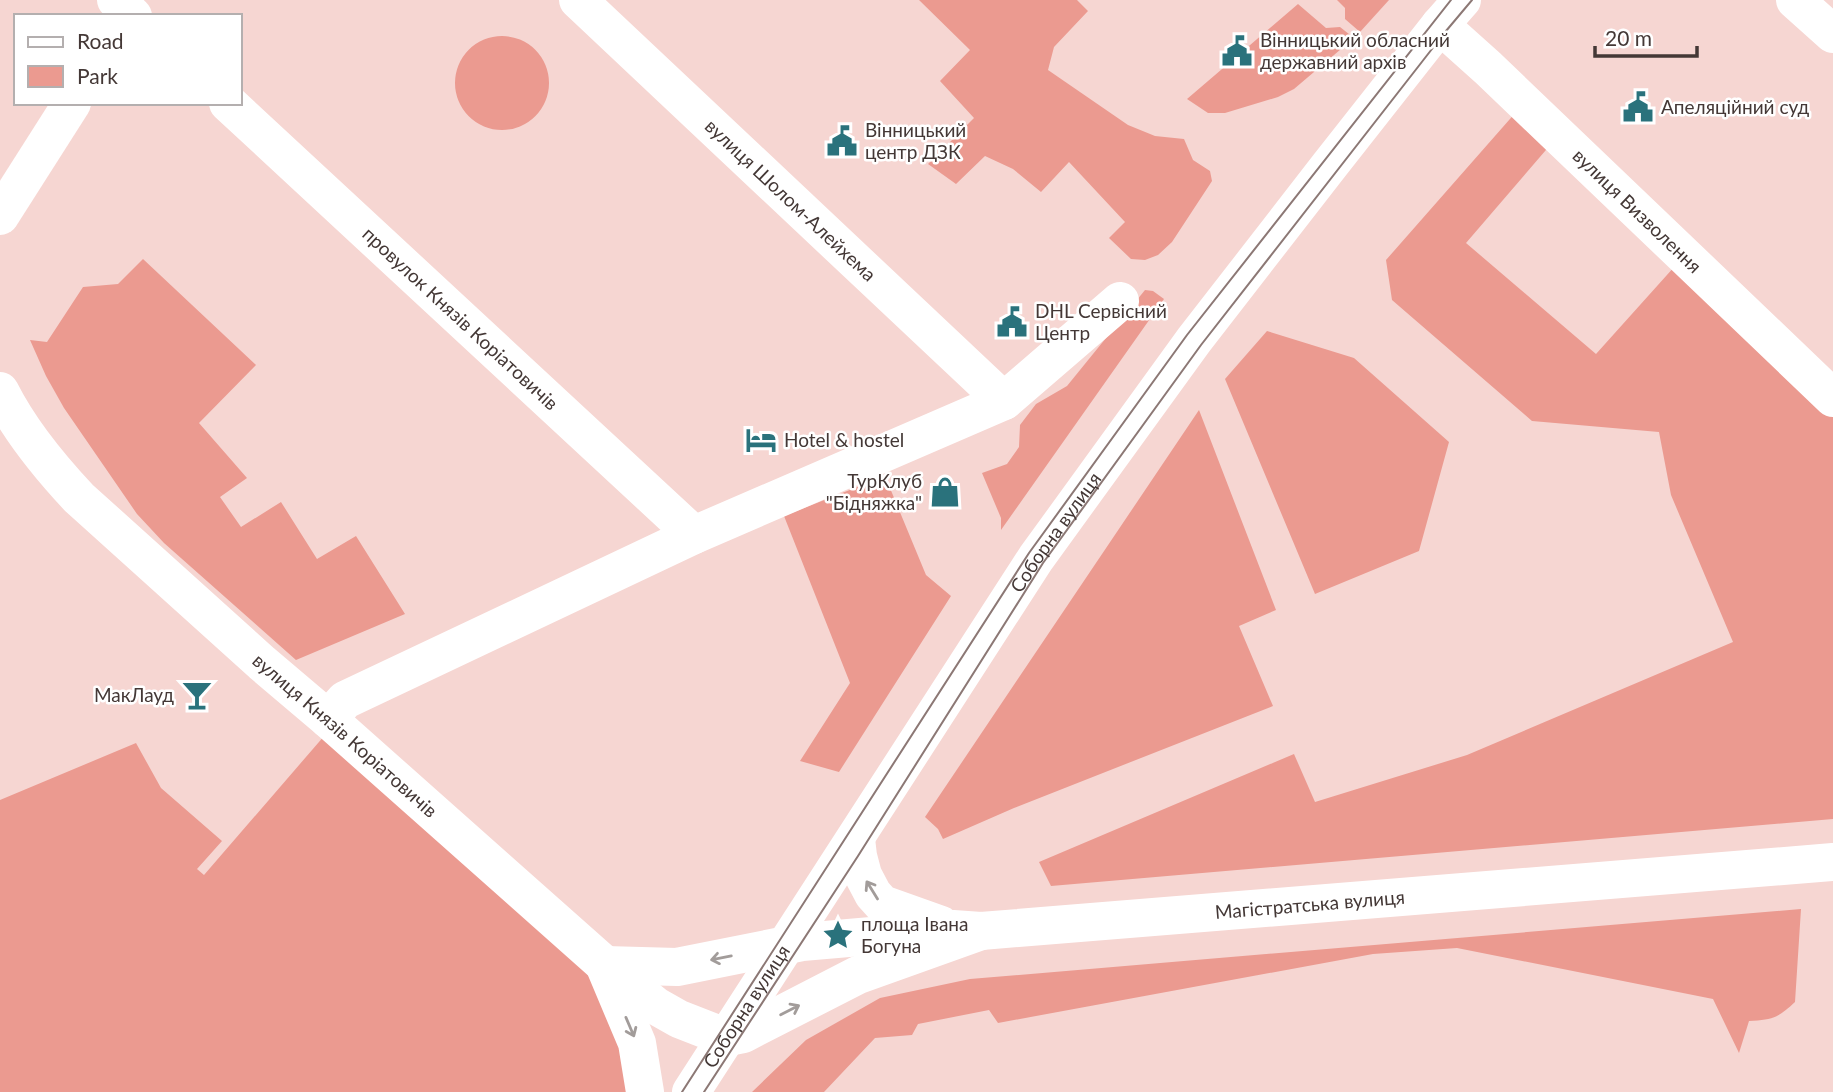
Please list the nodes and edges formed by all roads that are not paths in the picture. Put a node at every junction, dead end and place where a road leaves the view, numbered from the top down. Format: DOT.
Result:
graph roads {
  1 [pos="578,0"];
  2 [pos="1795,0"];
  3 [pos="1451,13"];
  4 [pos="1832,33"];
  5 [pos="71,105"];
  6 [pos="230,105"];
  7 [pos="0,216"];
  8 [pos="1120,301"];
  9 [pos="0,391"];
  10 [pos="1833,398"];
  11 [pos="1004,401"];
  12 [pos="694,534"];
  13 [pos="328,719"];
  14 [pos="856,839"];
  15 [pos="1833,862"];
  16 [pos="967,930"];
  17 [pos="788,943"];
  18 [pos="605,965"];
  19 [pos="728,1037"];
  20 [pos="645,1092"];
  21 [pos="691,1092"];
  1 -- 11 [label="street, вулиця Шолом-Алейхема"];
  2 -- 4 [label="street"];
  3 -- 10 [label="street, вулиця Визволення"];
  3 -- 14 [label="street, Соборна вулиця"];
  5 -- 7 [label="street"];
  6 -- 12 [label="street, провулок Князів Коріатовичів"];
  8 -- 11 [label="street"];
  9 -- 13 [label="street, вулиця Князів Коріатовичів"];
  11 -- 12 [label="street"];
  12 -- 13 [label="street"];
  13 -- 18 [label="street, вулиця Князів Коріатовичів"];
  16 -- 14 [label="street, one-way"];
  14 -- 17 [label="street, Соборна вулиця"];
  15 -- 16 [label="street, Магістратська вулиця"];
  16 -- 17 [label="street, Магістратська вулиця"];
  19 -- 16 [label="street, one-way"];
  17 -- 18 [label="street, Магістратська вулиця, one-way"];
  17 -- 19 [label="street, Соборна вулиця"];
  18 -- 19 [label="street, вулиця Князів Коріатовичів"];
  18 -- 20 [label="street, one-way"];
  19 -- 21 [label="street, Соборна вулиця"];
}
